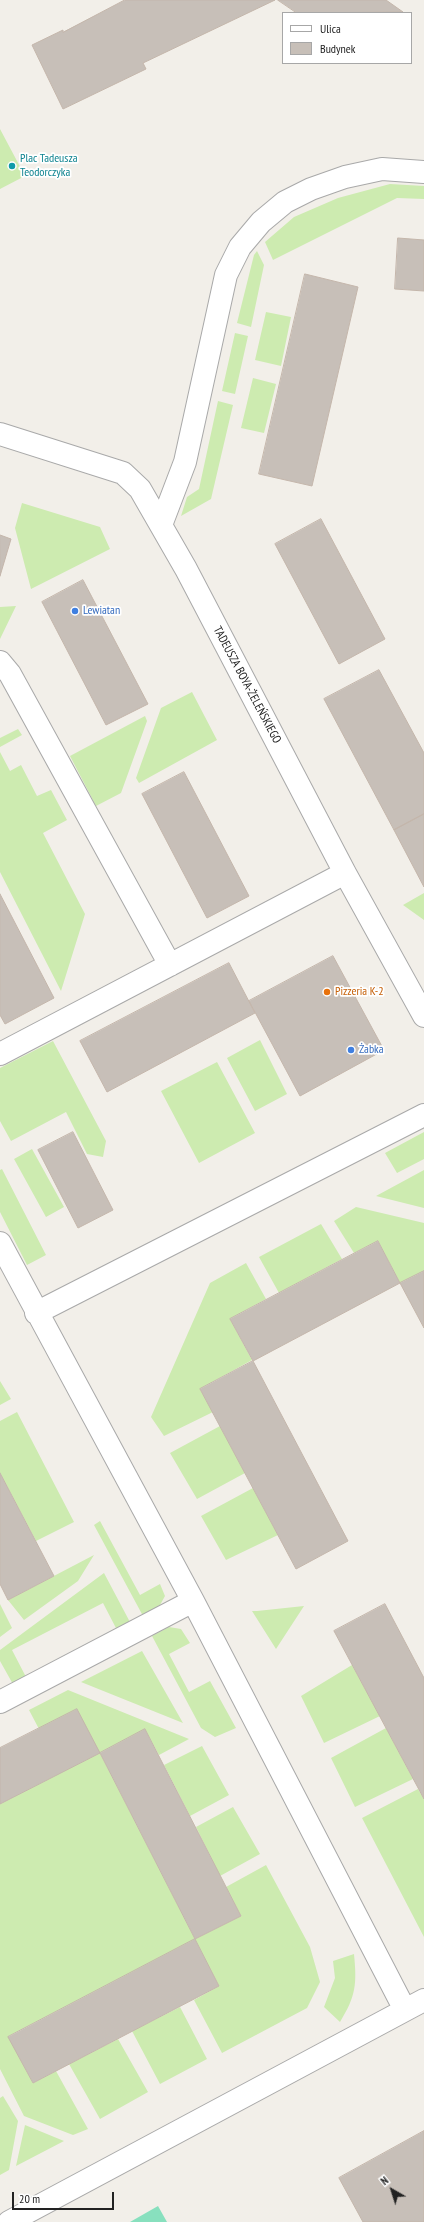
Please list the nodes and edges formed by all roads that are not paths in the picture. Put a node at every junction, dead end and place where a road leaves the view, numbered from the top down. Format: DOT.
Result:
graph roads {
  1 [pos="424,172"];
  2 [pos="0,434"];
  3 [pos="161,525"];
  4 [pos="0,662"];
  5 [pos="345,873"];
  6 [pos="170,964"];
  7 [pos="424,1016"];
  8 [pos="0,1054"];
  9 [pos="424,1115"];
  10 [pos="0,1243"];
  11 [pos="36,1313"];
  12 [pos="192,1601"];
  13 [pos="0,1702"];
  14 [pos="424,2000"];
  15 [pos="405,2010"];
  16 [pos="8,2222"];
  1 -- 3 [label="street"];
  2 -- 3 [label="street, TADEUSZA BOYA-ŻELEŃSKIEGO"];
  3 -- 5 [label="street, TADEUSZA BOYA-ŻELEŃSKIEGO"];
  4 -- 6 [label="street"];
  5 -- 6 [label="street"];
  5 -- 7 [label="street, TADEUSZA BOYA-ŻELEŃSKIEGO"];
  6 -- 8 [label="street"];
  9 -- 11 [label="street"];
  10 -- 11 [label="street"];
  11 -- 12 [label="street"];
  12 -- 13 [label="street"];
  12 -- 15 [label="street"];
  14 -- 15 [label="street"];
  15 -- 16 [label="street"];
}
